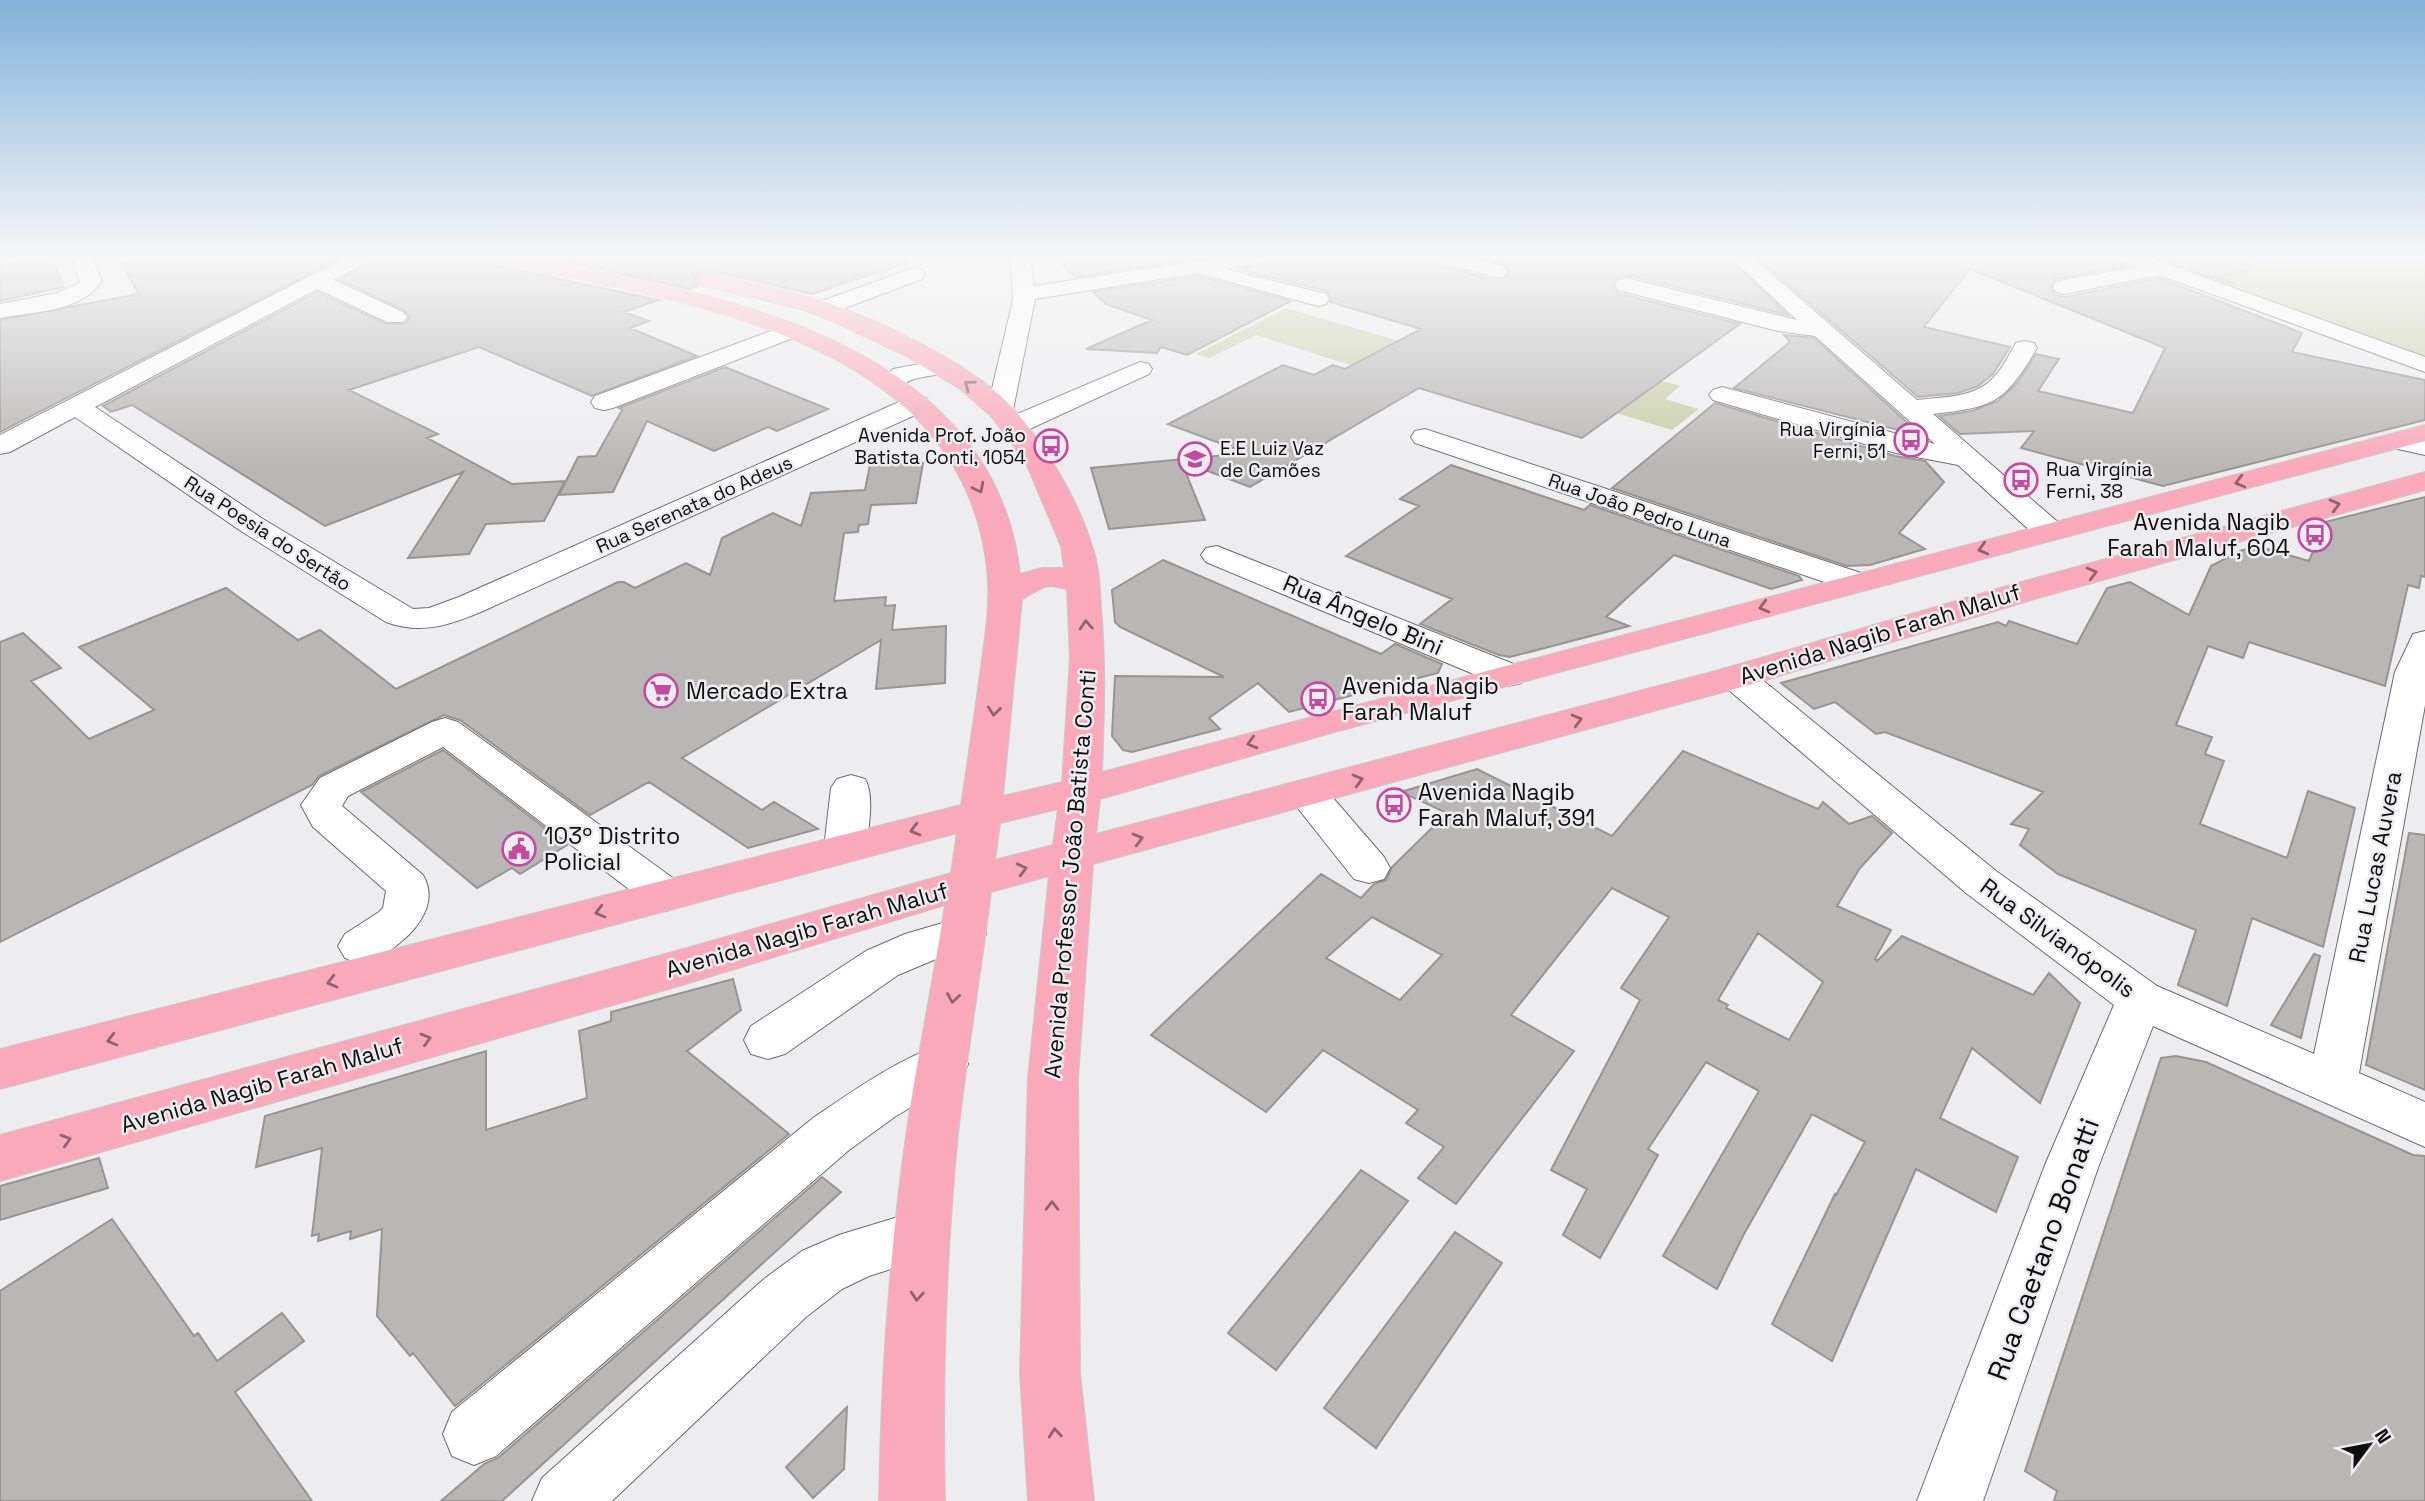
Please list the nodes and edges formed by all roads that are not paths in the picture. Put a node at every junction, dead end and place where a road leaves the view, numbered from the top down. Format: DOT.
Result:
graph roads {
  1 [pos="228,327"];
  2 [pos="778,327"];
  3 [pos="863,327"];
  4 [pos="1019,327"];
  5 [pos="1801,327"];
  6 [pos="1819,327"];
  7 [pos="2320,327"];
  8 [pos="1822,330"];
  9 [pos="790,331"];
  10 [pos="2025,348"];
  11 [pos="2425,365"];
  12 [pos="941,367"];
  13 [pos="1140,369"];
  14 [pos="891,384"];
  15 [pos="1722,396"];
  16 [pos="604,402"];
  17 [pos="917,404"];
  18 [pos="76,406"];
  19 [pos="1910,409"];
  20 [pos="1006,418"];
  21 [pos="1425,437"];
  22 [pos="2416,440"];
  23 [pos="0,446"];
  24 [pos="1966,458"];
  25 [pos="2425,481"];
  26 [pos="2049,531"];
  27 [pos="1077,546"];
  28 [pos="1217,555"];
  29 [pos="1002,561"];
  30 [pos="1856,582"];
  31 [pos="1083,584"];
  32 [pos="2026,591"];
  33 [pos="1005,595"];
  34 [pos="471,604"];
  35 [pos="1715,621"];
  36 [pos="2423,645"];
  37 [pos="1508,675"];
  38 [pos="1736,677"];
  39 [pos="2412,742"];
  40 [pos="851,789"];
  41 [pos="1082,791"];
  42 [pos="1307,793"];
  43 [pos="981,814"];
  44 [pos="845,848"];
  45 [pos="1072,857"];
  46 [pos="1369,868"];
  47 [pos="971,882"];
  48 [pos="666,895"];
  49 [pos="963,934"];
  50 [pos="360,946"];
  51 [pos="2140,999"];
  52 [pos="768,1041"];
  53 [pos="943,1063"];
  54 [pos="0,1069"];
  55 [pos="2332,1085"];
  56 [pos="2425,1125"];
  57 [pos="0,1158"];
  58 [pos="921,1235"];
  59 [pos="474,1434"];
  60 [pos="900,1490"];
  61 [pos="565,1501"];
  62 [pos="1061,1501"];
  63 [pos="1950,1501"];
  1 -- 18 [label="street"];
  2 -- 9 [label="main road"];
  3 -- 12 [label="main road, Avenida Professor João Batista Conti"];
  4 -- 20 [label="street"];
  5 -- 8 [label="street"];
  6 -- 8 [label="street"];
  7 -- 11 [label="street"];
  8 -- 19 [label="street"];
  9 -- 14 [label="main road"];
  9 -- 16 [label="street"];
  10 -- 19 [label="street"];
  12 -- 14 [label="street"];
  20 -- 12 [label="main road, Avenida Professor João Batista Conti, one-way"];
  13 -- 20 [label="street"];
  14 -- 17 [label="main road"];
  15 -- 24 [label="street"];
  17 -- 29 [label="main road, one-way"];
  17 -- 34 [label="street, Rua Serenata do Adeus"];
  18 -- 23 [label="street"];
  18 -- 34 [label="street, Rua Poesia do Sertão"];
  19 -- 24 [label="street"];
  20 -- 27 [label="main road, Avenida Professor João Batista Conti"];
  21 -- 30 [label="street, Rua João Pedro Luna"];
  22 -- 26 [label="main road, one-way"];
  24 -- 26 [label="street"];
  32 -- 25 [label="main road, Avenida Nagib Farah Maluf, one-way"];
  26 -- 30 [label="main road, one-way"];
  26 -- 32 [label="main road"];
  27 -- 29 [label="main road"];
  27 -- 31 [label="main road, Avenida Professor João Batista Conti"];
  28 -- 37 [label="street, Rua Ângelo Bini"];
  29 -- 33 [label="main road"];
  30 -- 35 [label="main road, one-way"];
  31 -- 33 [label="main road"];
  41 -- 31 [label="main road, Avenida Professor João Batista Conti, one-way"];
  32 -- 38 [label="main road, Avenida Nagib Farah Maluf"];
  33 -- 43 [label="main road, one-way"];
  35 -- 37 [label="main road"];
  35 -- 38 [label="main road"];
  36 -- 39 [label="street, Rua Lucas Auvera"];
  37 -- 41 [label="main road, one-way"];
  42 -- 38 [label="main road, Avenida Nagib Farah Maluf, one-way"];
  38 -- 51 [label="street, Rua Silvianópolis"];
  39 -- 55 [label="street, Rua Lucas Auvera"];
  40 -- 44 [label="street"];
  41 -- 43 [label="main road"];
  41 -- 45 [label="main road, Avenida Professor João Batista Conti"];
  45 -- 42 [label="main road, Avenida Nagib Farah Maluf, one-way"];
  42 -- 46 [label="street"];
  43 -- 44 [label="main road, one-way"];
  43 -- 47 [label="main road"];
  44 -- 48 [label="main road"];
  47 -- 45 [label="main road, Avenida Nagib Farah Maluf, one-way"];
  62 -- 45 [label="main road, Avenida Professor João Batista Conti, one-way"];
  47 -- 49 [label="main road"];
  57 -- 47 [label="main road, Avenida Nagib Farah Maluf, one-way"];
  48 -- 50 [label="street"];
  48 -- 54 [label="main road, one-way"];
  49 -- 52 [label="street"];
  49 -- 53 [label="main road, one-way"];
  51 -- 55 [label="street, Rua Silvianópolis"];
  51 -- 63 [label="street, Rua Caetano Bonatti"];
  53 -- 58 [label="main road"];
  53 -- 59 [label="street"];
  55 -- 56 [label="street, Rua Silvianópolis"];
  58 -- 60 [label="main road, one-way"];
  58 -- 61 [label="street"];
}
